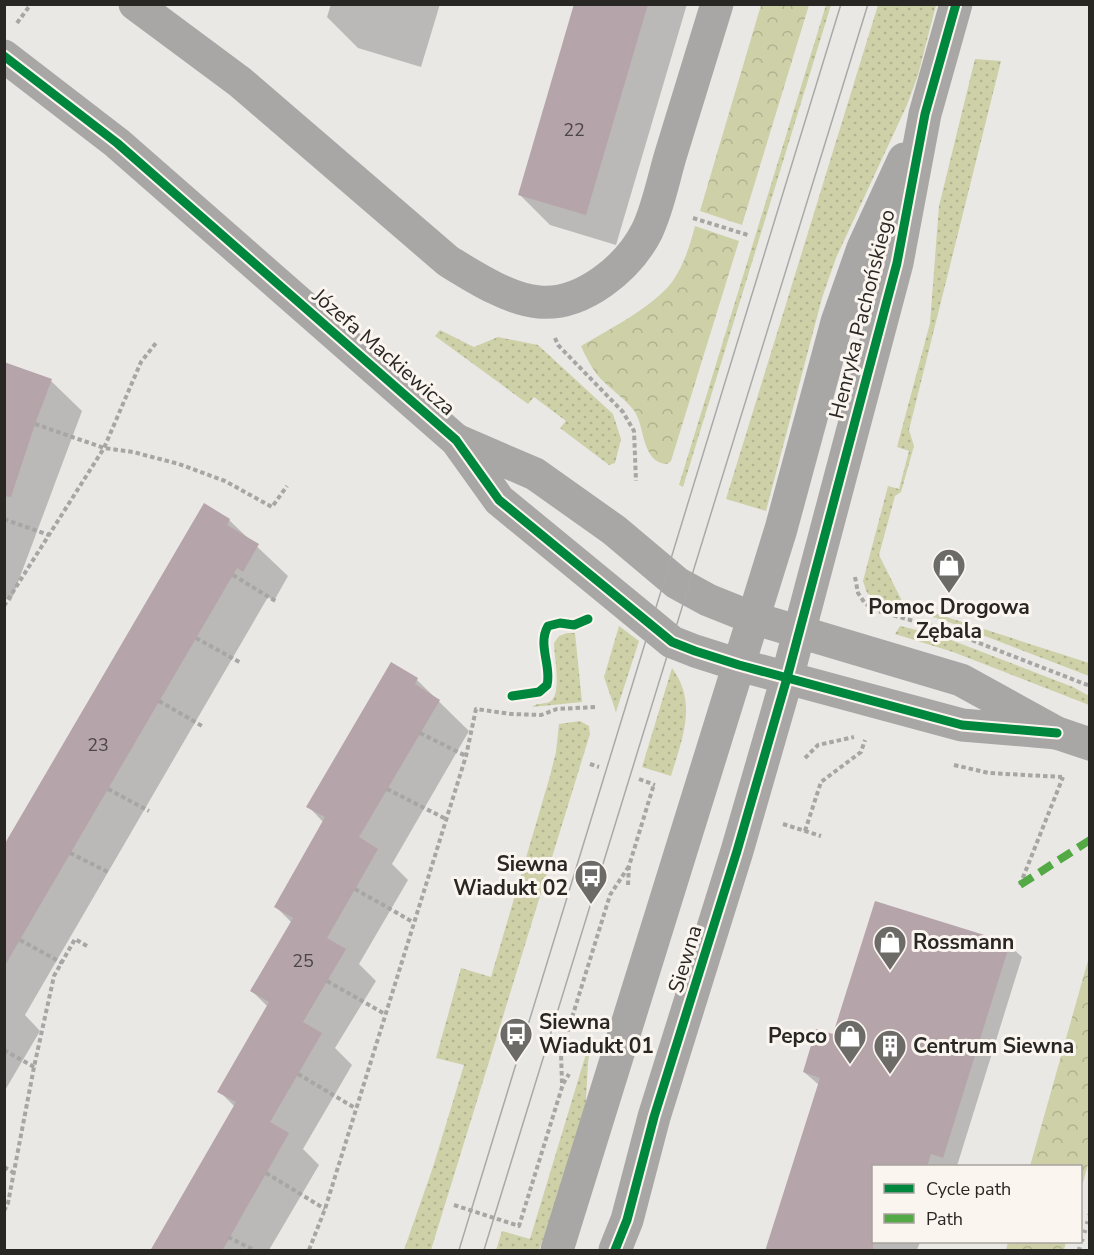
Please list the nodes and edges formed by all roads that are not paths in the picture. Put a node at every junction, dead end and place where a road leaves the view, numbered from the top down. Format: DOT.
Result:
graph roads {
  1 [pos="135,4"];
  2 [pos="717,4"];
  3 [pos="956,4"];
  4 [pos="4,56"];
  5 [pos="925,114"];
  6 [pos="456,440"];
  7 [pos="753,618"];
  8 [pos="800,632"];
  9 [pos="738,664"];
  10 [pos="787,678"];
  11 [pos="1057,734"];
  12 [pos="1089,744"];
  13 [pos="557,1251"];
  14 [pos="615,1251"];
  1 -- 2 [label="street"];
  3 -- 5 [label="street, Henryka Pachońskiego"];
  4 -- 6 [label="street, Józefa Mackiewicza"];
  5 -- 7 [label="street, Henryka Pachońskiego"];
  5 -- 8 [label="street, Henryka Pachońskiego"];
  6 -- 7 [label="street, Józefa Mackiewicza"];
  6 -- 9 [label="street, Józefa Mackiewicza"];
  7 -- 8 [label="street"];
  7 -- 9 [label="street, Siewna"];
  8 -- 10 [label="street, Siewna"];
  8 -- 11 [label="street"];
  9 -- 10 [label="street"];
  9 -- 13 [label="street, Siewna"];
  10 -- 11 [label="street"];
  10 -- 14 [label="street, Siewna"];
  11 -- 12 [label="street"];
}
